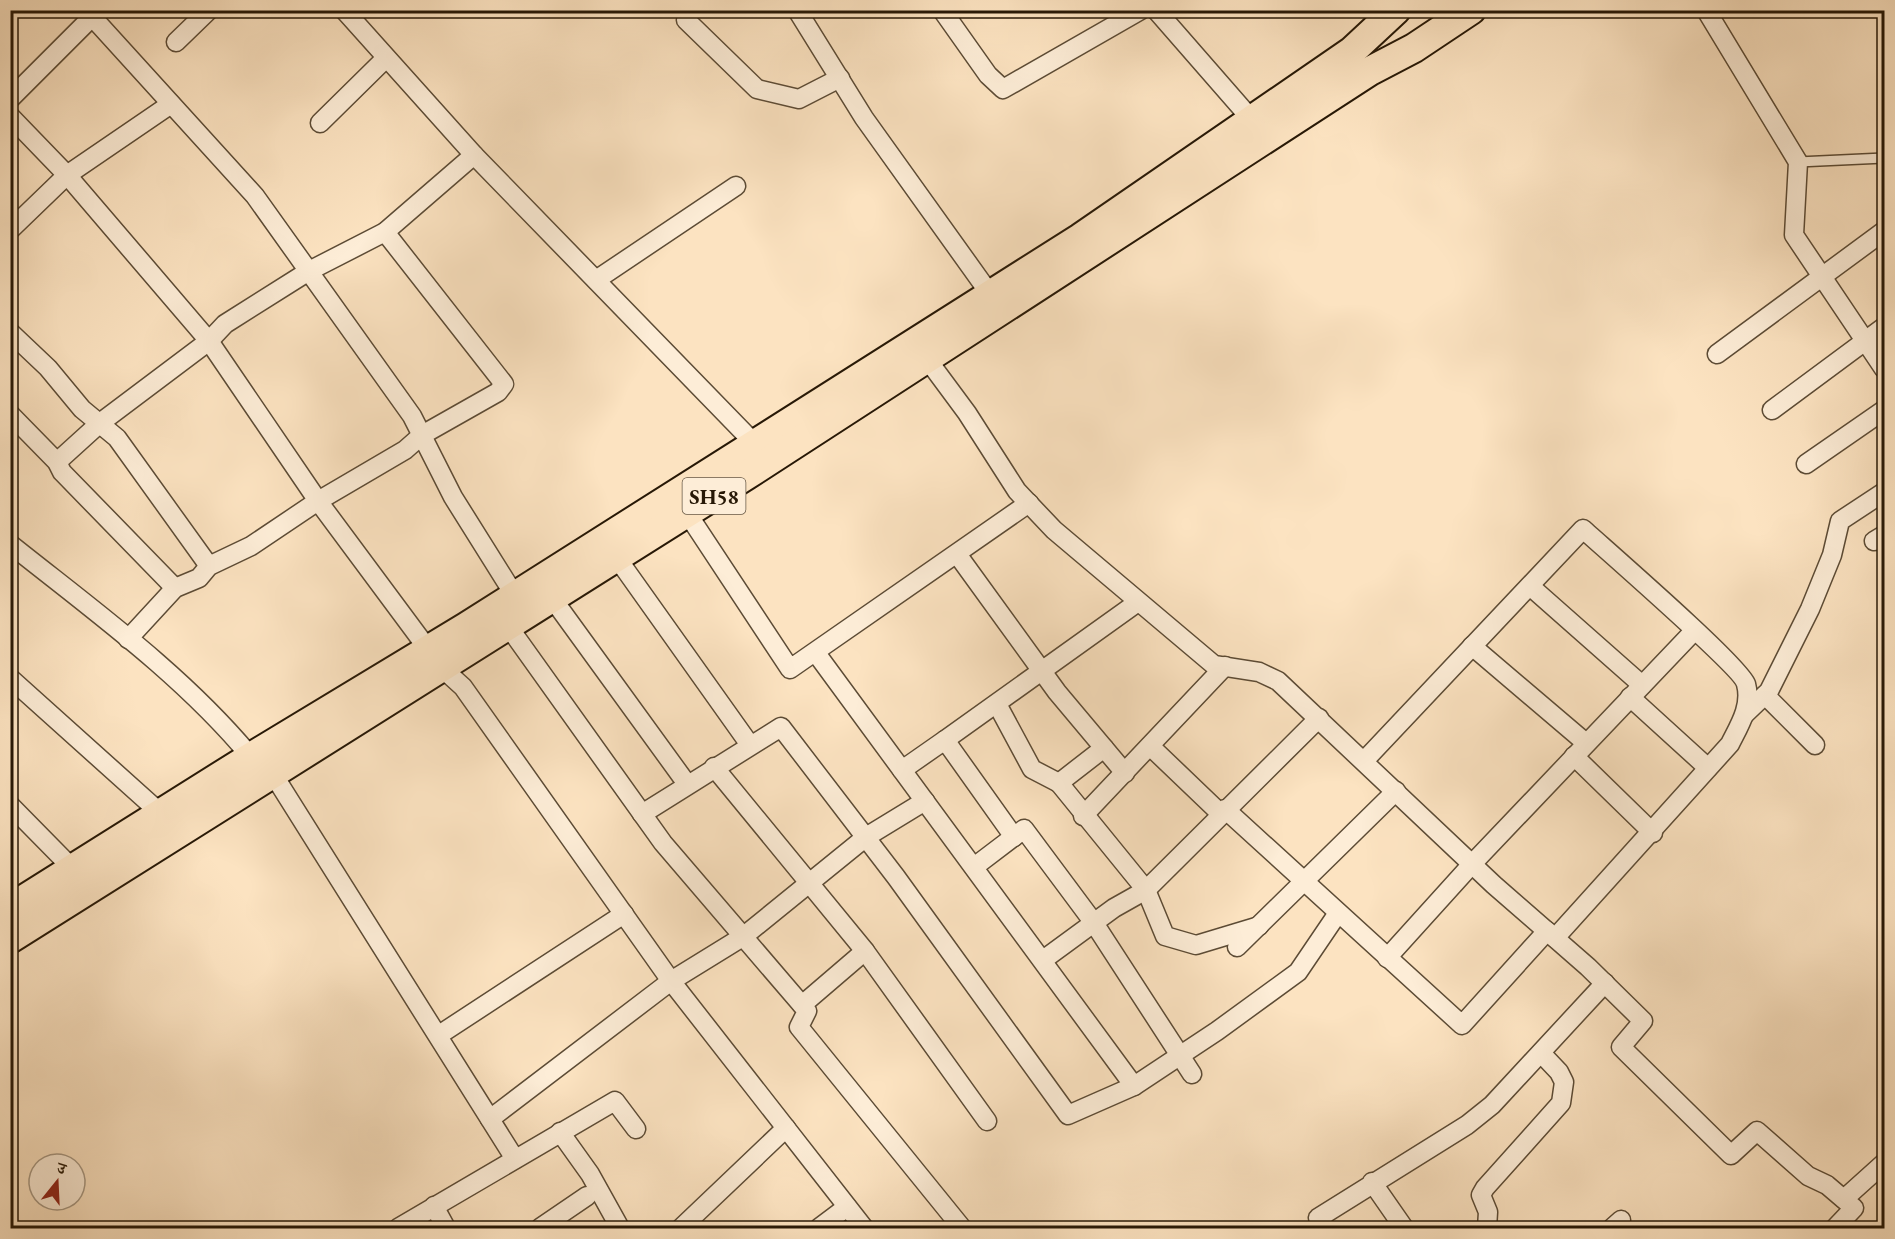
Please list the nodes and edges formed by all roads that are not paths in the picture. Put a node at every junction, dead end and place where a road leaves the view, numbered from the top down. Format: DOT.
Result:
graph roads {
  1 [pos="209,10"];
  2 [pos="344,10"];
  3 [pos="797,10"];
  4 [pos="942,10"];
  5 [pos="1141,10"];
  6 [pos="1156,10"];
  7 [pos="1471,10"];
  8 [pos="1706,10"];
  9 [pos="92,13"];
  10 [pos="1386,19"];
  11 [pos="686,20"];
  12 [pos="176,42"];
  13 [pos="386,58"];
  14 [pos="840,78"];
  15 [pos="10,99"];
  16 [pos="171,104"];
  17 [pos="10,116"];
  18 [pos="1252,120"];
  19 [pos="320,123"];
  20 [pos="474,156"];
  21 [pos="1884,158"];
  22 [pos="1798,162"];
  23 [pos="68,175"];
  24 [pos="736,186"];
  25 [pos="10,230"];
  26 [pos="1884,231"];
  27 [pos="385,232"];
  28 [pos="309,272"];
  29 [pos="1821,278"];
  30 [pos="596,280"];
  31 [pos="996,302"];
  32 [pos="1884,327"];
  33 [pos="10,332"];
  34 [pos="1864,341"];
  35 [pos="209,342"];
  36 [pos="1717,354"];
  37 [pos="927,359"];
  38 [pos="1884,369"];
  39 [pos="1772,410"];
  40 [pos="1884,410"];
  41 [pos="10,414"];
  42 [pos="100,423"];
  43 [pos="422,435"];
  44 [pos="755,444"];
  45 [pos="57,462"];
  46 [pos="1806,464"];
  47 [pos="1884,492"];
  48 [pos="318,501"];
  49 [pos="1029,503"];
  50 [pos="687,513"];
  51 [pos="10,544"];
  52 [pos="957,554"];
  53 [pos="617,558"];
  54 [pos="208,566"];
  55 [pos="1530,585"];
  56 [pos="175,588"];
  57 [pos="515,596"];
  58 [pos="552,598"];
  59 [pos="1138,602"];
  60 [pos="508,626"];
  61 [pos="1694,631"];
  62 [pos="128,639"];
  63 [pos="1472,646"];
  64 [pos="816,653"];
  65 [pos="435,659"];
  66 [pos="1225,666"];
  67 [pos="1041,669"];
  68 [pos="10,678"];
  69 [pos="1636,691"];
  70 [pos="1765,695"];
  71 [pos="997,704"];
  72 [pos="1746,714"];
  73 [pos="1319,718"];
  74 [pos="945,740"];
  75 [pos="750,745"];
  76 [pos="1815,745"];
  77 [pos="1150,746"];
  78 [pos="1104,748"];
  79 [pos="1580,750"];
  80 [pos="1364,761"];
  81 [pos="262,766"];
  82 [pos="714,767"];
  83 [pos="1708,768"];
  84 [pos="902,770"];
  85 [pos="1125,773"];
  86 [pos="1059,783"];
  87 [pos="687,784"];
  88 [pos="1396,791"];
  89 [pos="925,801"];
  90 [pos="10,805"];
  91 [pos="1223,812"];
  92 [pos="642,814"];
  93 [pos="1083,816"];
  94 [pos="171,823"];
  95 [pos="1653,833"];
  96 [pos="866,837"];
  97 [pos="1014,837"];
  98 [pos="1472,864"];
  99 [pos="974,867"];
  100 [pos="73,869"];
  101 [pos="1304,882"];
  102 [pos="810,883"];
  103 [pos="1146,890"];
  104 [pos="10,908"];
  105 [pos="1338,913"];
  106 [pos="624,914"];
  107 [pos="1094,923"];
  108 [pos="1259,926"];
  109 [pos="1551,935"];
  110 [pos="744,936"];
  111 [pos="10,939"];
  112 [pos="1237,947"];
  113 [pos="865,951"];
  114 [pos="1387,958"];
  115 [pos="1043,960"];
  116 [pos="670,981"];
  117 [pos="1605,983"];
  118 [pos="802,1005"];
  119 [pos="439,1035"];
  120 [pos="1541,1053"];
  121 [pos="1179,1054"];
  122 [pos="1192,1074"];
  123 [pos="1134,1086"];
  124 [pos="490,1119"];
  125 [pos="987,1121"];
  126 [pos="786,1128"];
  127 [pos="636,1129"];
  128 [pos="560,1132"];
  129 [pos="515,1159"];
  130 [pos="1884,1163"];
  131 [pos="1372,1182"];
  132 [pos="587,1196"];
  133 [pos="1844,1199"];
  134 [pos="434,1206"];
  135 [pos="847,1207"];
  136 [pos="398,1228"];
  137 [pos="446,1228"];
  138 [pos="540,1228"];
  139 [pos="620,1228"];
  140 [pos="681,1228"];
  141 [pos="819,1228"];
  142 [pos="864,1228"];
  143 [pos="962,1228"];
  144 [pos="1326,1228"];
  145 [pos="1404,1228"];
  146 [pos="1487,1228"];
  147 [pos="1835,1228"];
  1 -- 12 [label="street"];
  2 -- 13 [label="street"];
  3 -- 14 [label="street"];
  4 -- 5 [label="street"];
  6 -- 18 [label="street"];
  7 -- 31 [label="main road, SH58"];
  8 -- 22 [label="street"];
  9 -- 15 [label="street"];
  9 -- 16 [label="street"];
  10 -- 18 [label="main road, SH58"];
  11 -- 14 [label="street"];
  13 -- 19 [label="street"];
  13 -- 20 [label="street"];
  14 -- 31 [label="street"];
  16 -- 23 [label="street"];
  16 -- 28 [label="street"];
  17 -- 23 [label="street"];
  18 -- 31 [label="main road, SH58"];
  20 -- 27 [label="street"];
  20 -- 30 [label="street"];
  21 -- 22 [label="lane"];
  22 -- 29 [label="street"];
  23 -- 25 [label="street"];
  23 -- 35 [label="street"];
  24 -- 30 [label="street"];
  26 -- 29 [label="street"];
  27 -- 28 [label="street"];
  27 -- 43 [label="street"];
  28 -- 35 [label="street"];
  28 -- 43 [label="street"];
  29 -- 34 [label="street"];
  29 -- 36 [label="street"];
  30 -- 44 [label="street"];
  31 -- 37 [label="main road, SH58"];
  31 -- 44 [label="main road, SH58"];
  32 -- 34 [label="street"];
  33 -- 42 [label="street"];
  34 -- 38 [label="street"];
  34 -- 39 [label="street"];
  35 -- 42 [label="street"];
  35 -- 48 [label="street"];
  37 -- 49 [label="street"];
  37 -- 50 [label="main road, SH58"];
  40 -- 46 [label="street"];
  41 -- 45 [label="street"];
  42 -- 45 [label="street"];
  42 -- 54 [label="street"];
  43 -- 48 [label="street"];
  43 -- 57 [label="street"];
  44 -- 57 [label="main road, SH58"];
  45 -- 56 [label="street"];
  47 -- 70 [label="street"];
  48 -- 54 [label="street"];
  48 -- 65 [label="street"];
  49 -- 52 [label="street"];
  49 -- 59 [label="street"];
  50 -- 53 [label="main road, SH58"];
  50 -- 64 [label="street"];
  51 -- 62 [label="street"];
  52 -- 64 [label="street"];
  52 -- 67 [label="street"];
  53 -- 58 [label="main road, SH58"];
  53 -- 75 [label="street"];
  54 -- 56 [label="street"];
  55 -- 61 [label="street"];
  55 -- 63 [label="street"];
  55 -- 69 [label="street"];
  56 -- 62 [label="street"];
  57 -- 65 [label="main road, SH58"];
  58 -- 60 [label="main road, SH58"];
  58 -- 87 [label="street"];
  59 -- 66 [label="street"];
  59 -- 67 [label="street"];
  60 -- 65 [label="main road, SH58"];
  60 -- 92 [label="street"];
  61 -- 69 [label="street"];
  61 -- 72 [label="street"];
  62 -- 81 [label="street"];
  63 -- 79 [label="street"];
  63 -- 80 [label="street"];
  64 -- 84 [label="street"];
  65 -- 81 [label="main road, SH58"];
  65 -- 106 [label="street"];
  66 -- 73 [label="street"];
  66 -- 77 [label="street"];
  67 -- 71 [label="street"];
  67 -- 78 [label="street"];
  68 -- 94 [label="street"];
  69 -- 79 [label="street"];
  69 -- 83 [label="street"];
  70 -- 72 [label="street"];
  70 -- 76 [label="street"];
  71 -- 74 [label="street"];
  71 -- 86 [label="street"];
  72 -- 83 [label="street"];
  73 -- 80 [label="street"];
  73 -- 91 [label="street"];
  74 -- 84 [label="street"];
  74 -- 97 [label="street"];
  75 -- 82 [label="street"];
  75 -- 96 [label="street"];
  77 -- 85 [label="street"];
  77 -- 91 [label="street"];
  78 -- 85 [label="street"];
  78 -- 86 [label="street"];
  79 -- 95 [label="street"];
  79 -- 98 [label="street"];
  80 -- 88 [label="street"];
  81 -- 94 [label="main road, SH58"];
  81 -- 119 [label="street"];
  82 -- 87 [label="street"];
  82 -- 102 [label="street"];
  83 -- 95 [label="street"];
  84 -- 89 [label="street"];
  85 -- 93 [label="street"];
  86 -- 93 [label="street"];
  87 -- 92 [label="street"];
  88 -- 98 [label="street"];
  88 -- 101 [label="street"];
  89 -- 96 [label="street"];
  89 -- 99 [label="street"];
  90 -- 100 [label="street"];
  91 -- 101 [label="street"];
  91 -- 103 [label="street"];
  92 -- 110 [label="street"];
  93 -- 103 [label="street"];
  94 -- 100 [label="main road, SH58"];
  94 -- 111 [label="main road, SH58"];
  95 -- 109 [label="street"];
  96 -- 102 [label="street"];
  96 -- 123 [label="street"];
  97 -- 99 [label="street"];
  97 -- 107 [label="street"];
  98 -- 109 [label="street"];
  98 -- 114 [label="street"];
  99 -- 115 [label="street"];
  100 -- 104 [label="main road, SH58"];
  101 -- 105 [label="street"];
  101 -- 108 [label="street"];
  102 -- 110 [label="street"];
  102 -- 113 [label="street"];
  103 -- 107 [label="street"];
  103 -- 108 [label="street"];
  105 -- 114 [label="street"];
  105 -- 121 [label="street"];
  106 -- 116 [label="street"];
  106 -- 119 [label="street"];
  107 -- 115 [label="street"];
  107 -- 121 [label="street"];
  108 -- 112 [label="street"];
  109 -- 114 [label="street"];
  109 -- 117 [label="street"];
  110 -- 116 [label="street"];
  110 -- 118 [label="street"];
  113 -- 118 [label="street"];
  113 -- 125 [label="street"];
  115 -- 123 [label="street"];
  116 -- 124 [label="street"];
  116 -- 126 [label="street"];
  117 -- 120 [label="street"];
  117 -- 133 [label="street"];
  118 -- 143 [label="street"];
  119 -- 124 [label="street"];
  120 -- 131 [label="street"];
  120 -- 146 [label="street"];
  121 -- 122 [label="street"];
  121 -- 123 [label="street"];
  124 -- 129 [label="street"];
  126 -- 135 [label="street"];
  126 -- 140 [label="street"];
  127 -- 128 [label="street"];
  128 -- 129 [label="street"];
  128 -- 139 [label="street"];
  129 -- 134 [label="street"];
  130 -- 133 [label="street"];
  131 -- 144 [label="street"];
  131 -- 145 [label="street"];
  132 -- 138 [label="street"];
  133 -- 147 [label="street"];
  134 -- 136 [label="street"];
  134 -- 137 [label="street"];
  135 -- 141 [label="street"];
  135 -- 142 [label="street"];
}
